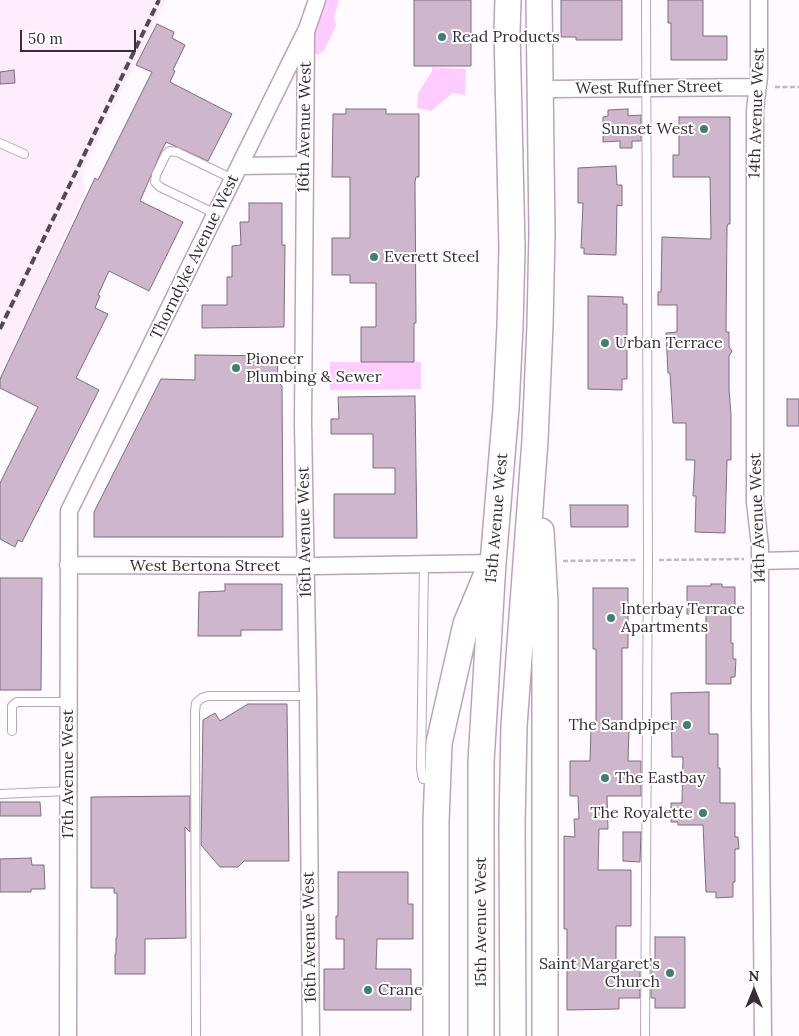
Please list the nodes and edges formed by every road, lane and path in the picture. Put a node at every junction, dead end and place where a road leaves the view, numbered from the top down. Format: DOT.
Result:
graph roads {
  1 [pos="317,0"];
  2 [pos="539,0"];
  3 [pos="646,0"];
  4 [pos="759,0"];
  5 [pos="507,3"];
  6 [pos="306,29"];
  7 [pos="775,87"];
  8 [pos="799,87"];
  9 [pos="646,88"];
  10 [pos="757,88"];
  11 [pos="540,92"];
  12 [pos="0,143"];
  13 [pos="24,154"];
  14 [pos="304,165"];
  15 [pos="236,172"];
  16 [pos="216,214"];
  17 [pos="535,440"];
  18 [pos="69,511"];
  19 [pos="740,559"];
  20 [pos="640,560"];
  21 [pos="668,560"];
  22 [pos="799,560"];
  23 [pos="559,561"];
  24 [pos="760,561"];
  25 [pos="493,563"];
  26 [pos="68,565"];
  27 [pos="424,565"];
  28 [pos="306,566"];
  29 [pos="308,696"];
  30 [pos="68,702"];
  31 [pos="12,732"];
  32 [pos="438,781"];
  33 [pos="68,791"];
  34 [pos="0,794"];
  35 [pos="68,1036"];
  36 [pos="196,1036"];
  37 [pos="311,1036"];
  38 [pos="436,1036"];
  39 [pos="481,1036"];
  40 [pos="513,1036"];
  41 [pos="544,1036"];
  42 [pos="645,1036"];
  43 [pos="763,1036"];
  1 -- 6 [label="street, Thorndyke Avenue West"];
  2 -- 11 [label="main road, 15th Avenue West"];
  3 -- 9 [label="lane"];
  4 -- 10 [label="street, 14th Avenue West"];
  5 -- 25 [label="main road, 15th Avenue West"];
  6 -- 14 [label="street, 16th Avenue West"];
  6 -- 15 [label="street, Thorndyke Avenue West"];
  7 -- 8 [label="path"];
  9 -- 10 [label="street, West Ruffner Street"];
  9 -- 11 [label="street, West Ruffner Street"];
  9 -- 42 [label="lane"];
  10 -- 24 [label="street, 14th Avenue West"];
  11 -- 17 [label="main road, 15th Avenue West"];
  12 -- 13 [label="lane"];
  14 -- 15 [label="street"];
  14 -- 28 [label="street, 16th Avenue West"];
  15 -- 16 [label="street, Thorndyke Avenue West"];
  15 -- 16 [label="lane"];
  16 -- 18 [label="street, Thorndyke Avenue West"];
  17 -- 40 [label="main road, 15th Avenue West"];
  17 -- 41 [label="main road"];
  18 -- 26 [label="street, 17th Avenue West"];
  19 -- 21 [label="path"];
  20 -- 23 [label="path"];
  22 -- 24 [label="street"];
  24 -- 43 [label="street, 14th Avenue West"];
  25 -- 27 [label="street, West Bertona Street"];
  25 -- 32 [label="main road"];
  25 -- 39 [label="main road, 15th Avenue West"];
  26 -- 28 [label="street, West Bertona Street"];
  26 -- 30 [label="street, 17th Avenue West"];
  27 -- 28 [label="street, West Bertona Street"];
  27 -- 32 [label="lane"];
  28 -- 29 [label="street, 16th Avenue West"];
  29 -- 36 [label="lane"];
  29 -- 37 [label="street, 16th Avenue West"];
  30 -- 31 [label="lane"];
  30 -- 33 [label="street, 17th Avenue West"];
  32 -- 38 [label="main road"];
  33 -- 34 [label="lane"];
  33 -- 35 [label="street, 17th Avenue West"];
}
